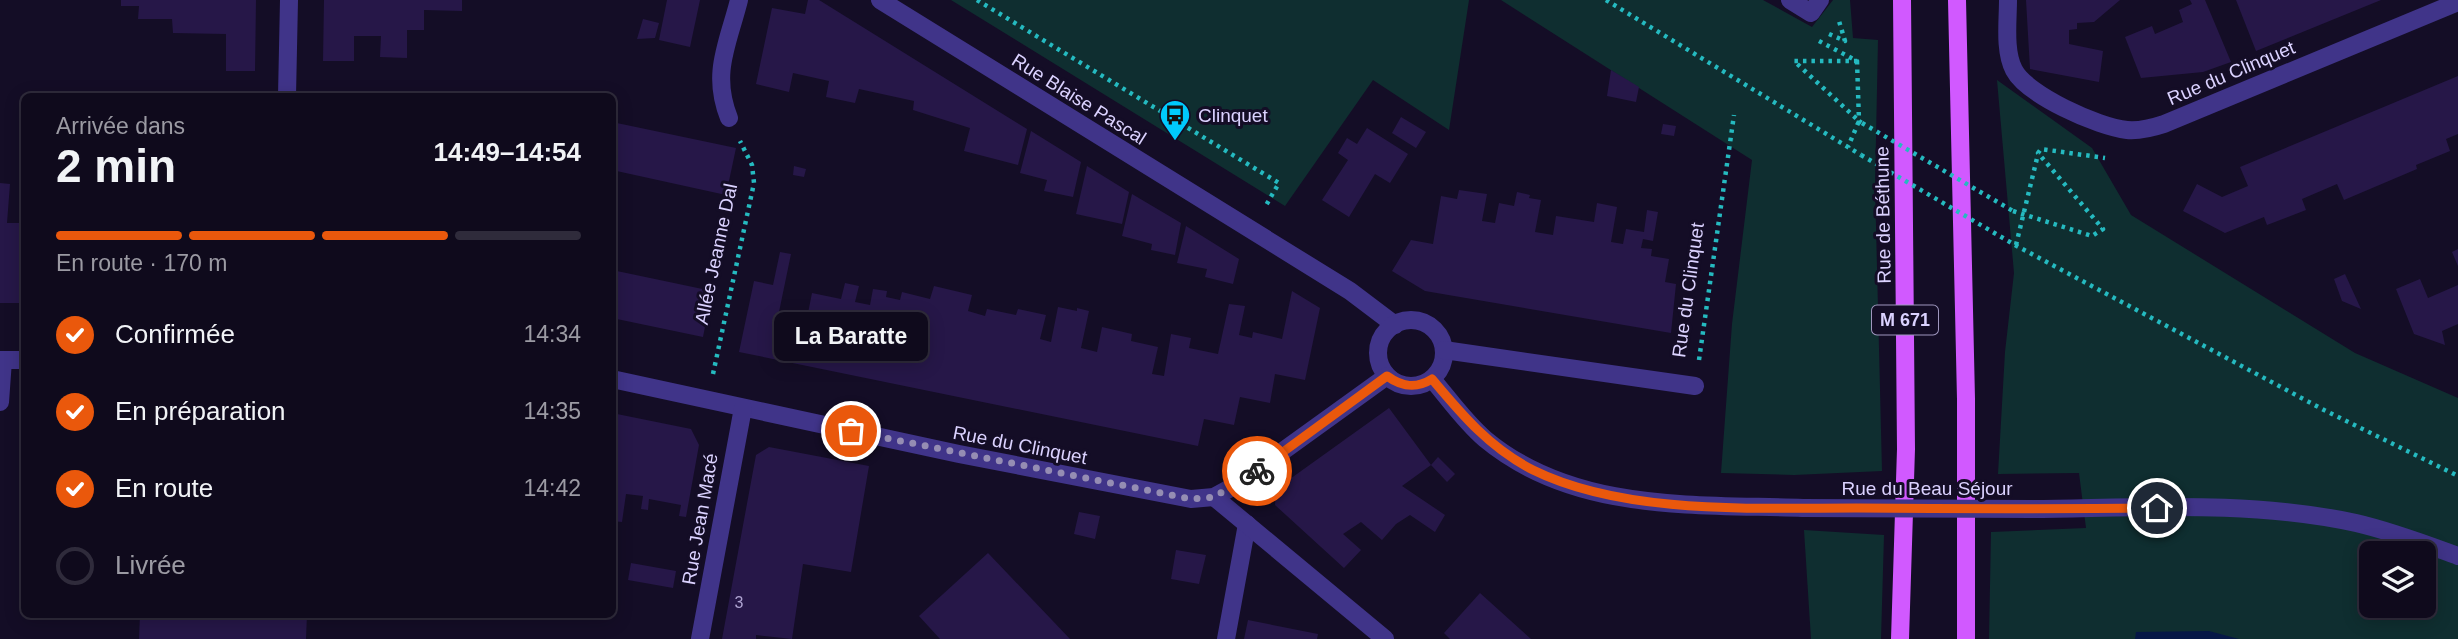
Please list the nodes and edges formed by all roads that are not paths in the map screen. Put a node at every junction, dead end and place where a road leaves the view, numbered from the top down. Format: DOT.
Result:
graph roads {
  1 [pos="289,0"];
  2 [pos="739,0"];
  3 [pos="880,0"];
  4 [pos="1790,0"];
  5 [pos="1820,0"];
  6 [pos="1902,0"];
  7 [pos="1957,0"];
  8 [pos="2008,0"];
  9 [pos="2458,2"];
  10 [pos="287,93"];
  11 [pos="729,118"];
  12 [pos="1395,325"];
  13 [pos="1444,350"];
  14 [pos="1,360"];
  15 [pos="21,360"];
  16 [pos="1387,376"];
  17 [pos="1432,379"];
  18 [pos="616,380"];
  19 [pos="1695,386"];
  20 [pos="0,402"];
  21 [pos="743,408"];
  22 [pos="1214,497"];
  23 [pos="1247,524"];
  24 [pos="2458,556"];
  25 [pos="700,639"];
  26 [pos="1226,639"];
  27 [pos="1385,639"];
  28 [pos="1900,639"];
  29 [pos="1966,639"];
  1 -- 10 [label="street"];
  2 -- 11 [label="street"];
  3 -- 12 [label="street, Rue Blaise Pascal"];
  4 -- 5 [label="street"];
  6 -- 28 [label="main road, Rue de Béthune / M 671"];
  7 -- 29 [label="main road, M 671"];
  8 -- 9 [label="street, Rue du Clinquet"];
  12 -- 13 [label="street"];
  12 -- 16 [label="street"];
  13 -- 17 [label="street"];
  13 -- 19 [label="street, Rue du Clinquet"];
  14 -- 15 [label="street"];
  14 -- 20 [label="street"];
  16 -- 17 [label="street"];
  16 -- 22 [label="street, Rue du Clinquet"];
  17 -- 24 [label="street, Rue du Beau Séjour, bridge"];
  18 -- 21 [label="street, Rue du Clinquet"];
  21 -- 22 [label="street, Rue du Clinquet"];
  21 -- 25 [label="street, Rue Jean Macé"];
  22 -- 23 [label="street"];
  23 -- 26 [label="street"];
  23 -- 27 [label="street"];
}
